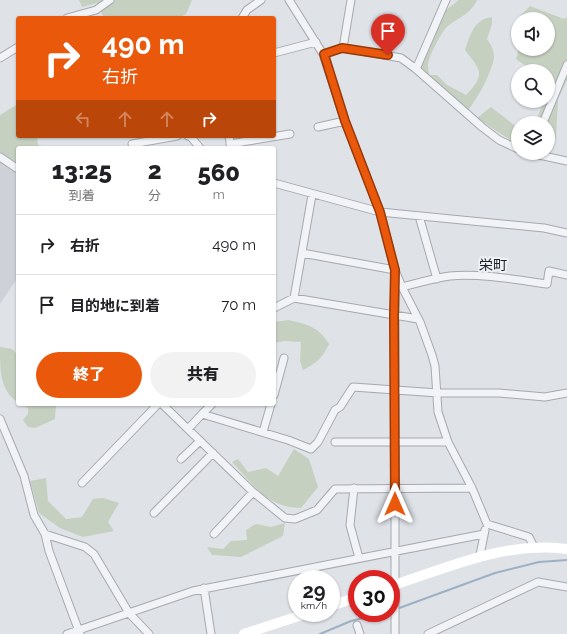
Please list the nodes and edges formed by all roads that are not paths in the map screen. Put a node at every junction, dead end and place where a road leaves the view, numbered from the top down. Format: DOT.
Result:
graph roads {
  1 [pos="110,0"];
  2 [pos="261,0"];
  3 [pos="289,0"];
  4 [pos="351,0"];
  5 [pos="446,0"];
  6 [pos="295,4"];
  7 [pos="74,16"];
  8 [pos="243,16"];
  9 [pos="316,42"];
  10 [pos="16,48"];
  11 [pos="342,48"];
  12 [pos="276,52"];
  13 [pos="324,54"];
  14 [pos="0,58"];
  15 [pos="567,66"];
  16 [pos="416,69"];
  17 [pos="546,116"];
  18 [pos="345,121"];
  19 [pos="318,127"];
  20 [pos="290,134"];
  21 [pos="276,137"];
  22 [pos="166,138"];
  23 [pos="192,138"];
  24 [pos="270,138"];
  25 [pos="132,144"];
  26 [pos="198,146"];
  27 [pos="230,146"];
  28 [pos="511,146"];
  29 [pos="0,157"];
  30 [pos="555,158"];
  31 [pos="567,161"];
  32 [pos="16,168"];
  33 [pos="276,184"];
  34 [pos="312,195"];
  35 [pos="380,212"];
  36 [pos="419,216"];
  37 [pos="567,233"];
  38 [pos="302,253"];
  39 [pos="395,270"];
  40 [pos="567,274"];
  41 [pos="437,279"];
  42 [pos="402,287"];
  43 [pos="294,298"];
  44 [pos="276,307"];
  45 [pos="394,316"];
  46 [pos="418,319"];
  47 [pos="284,358"];
  48 [pos="276,386"];
  49 [pos="395,389"];
  50 [pos="438,393"];
  51 [pos="567,393"];
  52 [pos="156,406"];
  53 [pos="164,406"];
  54 [pos="210,406"];
  55 [pos="270,406"];
  56 [pos="202,414"];
  57 [pos="0,418"];
  58 [pos="188,429"];
  59 [pos="263,432"];
  60 [pos="200,441"];
  61 [pos="335,442"];
  62 [pos="395,442"];
  63 [pos="448,442"];
  64 [pos="213,453"];
  65 [pos="181,459"];
  66 [pos="82,483"];
  67 [pos="354,488"];
  68 [pos="395,488"];
  69 [pos="472,488"];
  70 [pos="253,492"];
  71 [pos="154,513"];
  72 [pos="487,524"];
  73 [pos="45,534"];
  74 [pos="214,534"];
  75 [pos="484,534"];
  76 [pos="534,546"];
  77 [pos="567,549"];
  78 [pos="395,552"];
  79 [pos="480,555"];
  80 [pos="359,558"];
  81 [pos="394,570"];
  82 [pos="400,583"];
  83 [pos="567,587"];
  84 [pos="204,588"];
  85 [pos="129,613"];
  86 [pos="288,620"];
  87 [pos="395,622"];
  88 [pos="357,625"];
  89 [pos="79,632"];
  90 [pos="67,634"];
  91 [pos="148,634"];
  92 [pos="211,634"];
  93 [pos="244,634"];
  94 [pos="360,634"];
  95 [pos="395,634"];
  96 [pos="428,634"];
  1 -- 7 [label="street"];
  2 -- 8 [label="street"];
  3 -- 6 [label="street"];
  4 -- 11 [label="street"];
  5 -- 16 [label="street"];
  6 -- 9 [label="street"];
  9 -- 12 [label="street"];
  9 -- 13 [label="street"];
  10 -- 14 [label="street"];
  11 -- 13 [label="street"];
  11 -- 16 [label="street"];
  13 -- 18 [label="street"];
  15 -- 17 [label="street"];
  16 -- 28 [label="street"];
  18 -- 19 [label="street"];
  18 -- 35 [label="street"];
  20 -- 21 [label="street"];
  22 -- 25 [label="street"];
  23 -- 26 [label="street"];
  24 -- 27 [label="street"];
  29 -- 32 [label="street"];
  30 -- 31 [label="street"];
  33 -- 34 [label="street"];
  34 -- 35 [label="street"];
  34 -- 38 [label="street"];
  35 -- 36 [label="street"];
  35 -- 39 [label="street"];
  36 -- 37 [label="street"];
  36 -- 41 [label="street"];
  38 -- 39 [label="street"];
  38 -- 43 [label="street"];
  39 -- 42 [label="street"];
  39 -- 45 [label="street"];
  40 -- 41 [label="street"];
  41 -- 42 [label="street"];
  42 -- 46 [label="street"];
  43 -- 44 [label="street"];
  43 -- 45 [label="street"];
  45 -- 46 [label="street"];
  45 -- 49 [label="street"];
  46 -- 50 [label="street"];
  47 -- 48 [label="street"];
  49 -- 50 [label="street"];
  49 -- 59 [label="street"];
  49 -- 62 [label="street"];
  50 -- 51 [label="street"];
  50 -- 63 [label="street"];
  52 -- 66 [label="street"];
  53 -- 58 [label="street"];
  54 -- 56 [label="street"];
  55 -- 59 [label="street"];
  56 -- 58 [label="street"];
  56 -- 59 [label="street"];
  57 -- 73 [label="street"];
  58 -- 60 [label="street"];
  60 -- 64 [label="street"];
  60 -- 65 [label="street"];
  61 -- 62 [label="street"];
  62 -- 63 [label="street"];
  62 -- 68 [label="street"];
  63 -- 69 [label="street"];
  64 -- 70 [label="street"];
  64 -- 71 [label="street"];
  67 -- 68 [label="street"];
  67 -- 70 [label="street"];
  67 -- 80 [label="street"];
  68 -- 69 [label="street"];
  68 -- 78 [label="street"];
  69 -- 72 [label="street"];
  70 -- 74 [label="street"];
  72 -- 75 [label="street"];
  72 -- 76 [label="street"];
  73 -- 85 [label="street"];
  73 -- 89 [label="street"];
  75 -- 78 [label="street"];
  75 -- 79 [label="street"];
  76 -- 77 [label="street"];
  76 -- 79 [label="street"];
  78 -- 80 [label="street"];
  78 -- 81 [label="street"];
  79 -- 82 [label="street"];
  80 -- 84 [label="street"];
  83 -- 96 [label="street"];
  84 -- 85 [label="street"];
  84 -- 92 [label="street"];
  85 -- 89 [label="street"];
  85 -- 91 [label="street"];
  86 -- 93 [label="street"];
  87 -- 95 [label="street"];
  88 -- 94 [label="street"];
  89 -- 90 [label="street"];
}
